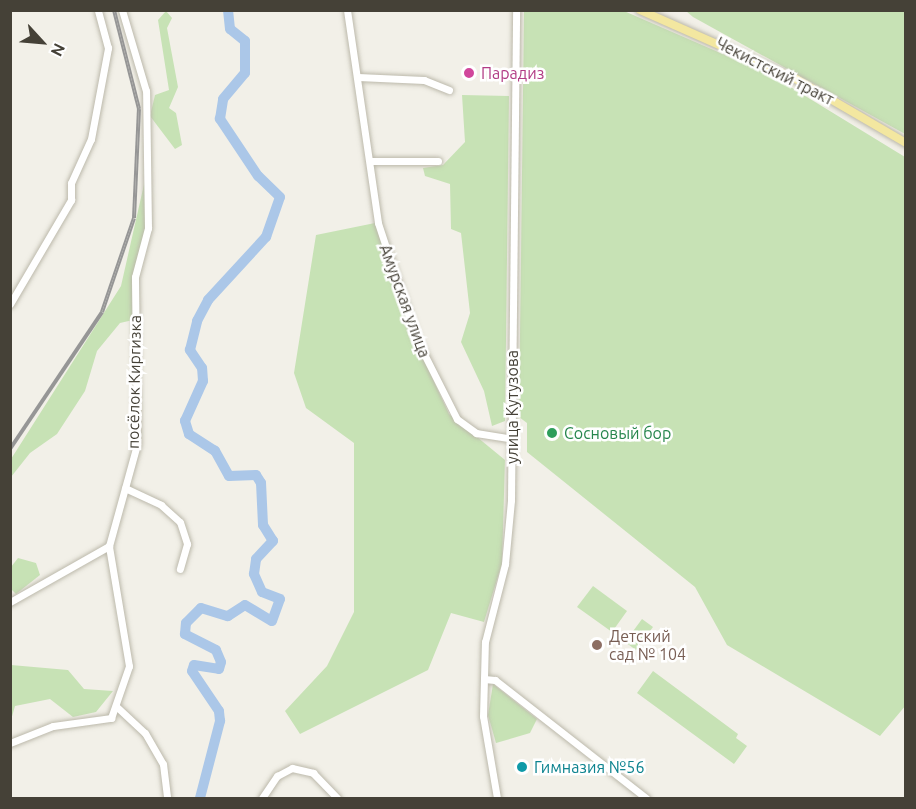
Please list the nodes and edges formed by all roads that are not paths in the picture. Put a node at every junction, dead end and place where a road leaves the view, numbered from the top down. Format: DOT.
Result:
graph roads {
  1 [pos="98,10"];
  2 [pos="122,10"];
  3 [pos="347,10"];
  4 [pos="516,10"];
  5 [pos="640,10"];
  6 [pos="358,77"];
  7 [pos="449,90"];
  8 [pos="906,143"];
  9 [pos="371,161"];
  10 [pos="438,161"];
  11 [pos="10,304"];
  12 [pos="512,439"];
  13 [pos="125,488"];
  14 [pos="109,546"];
  15 [pos="180,569"];
  16 [pos="10,602"];
  17 [pos="484,679"];
  18 [pos="118,708"];
  19 [pos="12,743"];
  20 [pos="167,798"];
  21 [pos="262,798"];
  22 [pos="337,798"];
  23 [pos="497,798"];
  24 [pos="646,798"];
  1 -- 11 [label="street"];
  2 -- 13 [label="street, посёлок Киргизка"];
  3 -- 6 [label="street, Амурская улица"];
  4 -- 12 [label="street, улица Кутузова"];
  5 -- 8 [label="main road, Чекистский тракт"];
  6 -- 7 [label="street"];
  6 -- 9 [label="street, Амурская улица"];
  9 -- 10 [label="street"];
  9 -- 12 [label="street, Амурская улица"];
  12 -- 17 [label="street, улица Кутузова"];
  13 -- 14 [label="street, посёлок Киргизка"];
  13 -- 15 [label="street"];
  14 -- 16 [label="street"];
  14 -- 18 [label="street"];
  17 -- 23 [label="street, улица Кутузова"];
  17 -- 24 [label="street"];
  18 -- 19 [label="street"];
  18 -- 20 [label="street"];
  21 -- 22 [label="street"];
}
